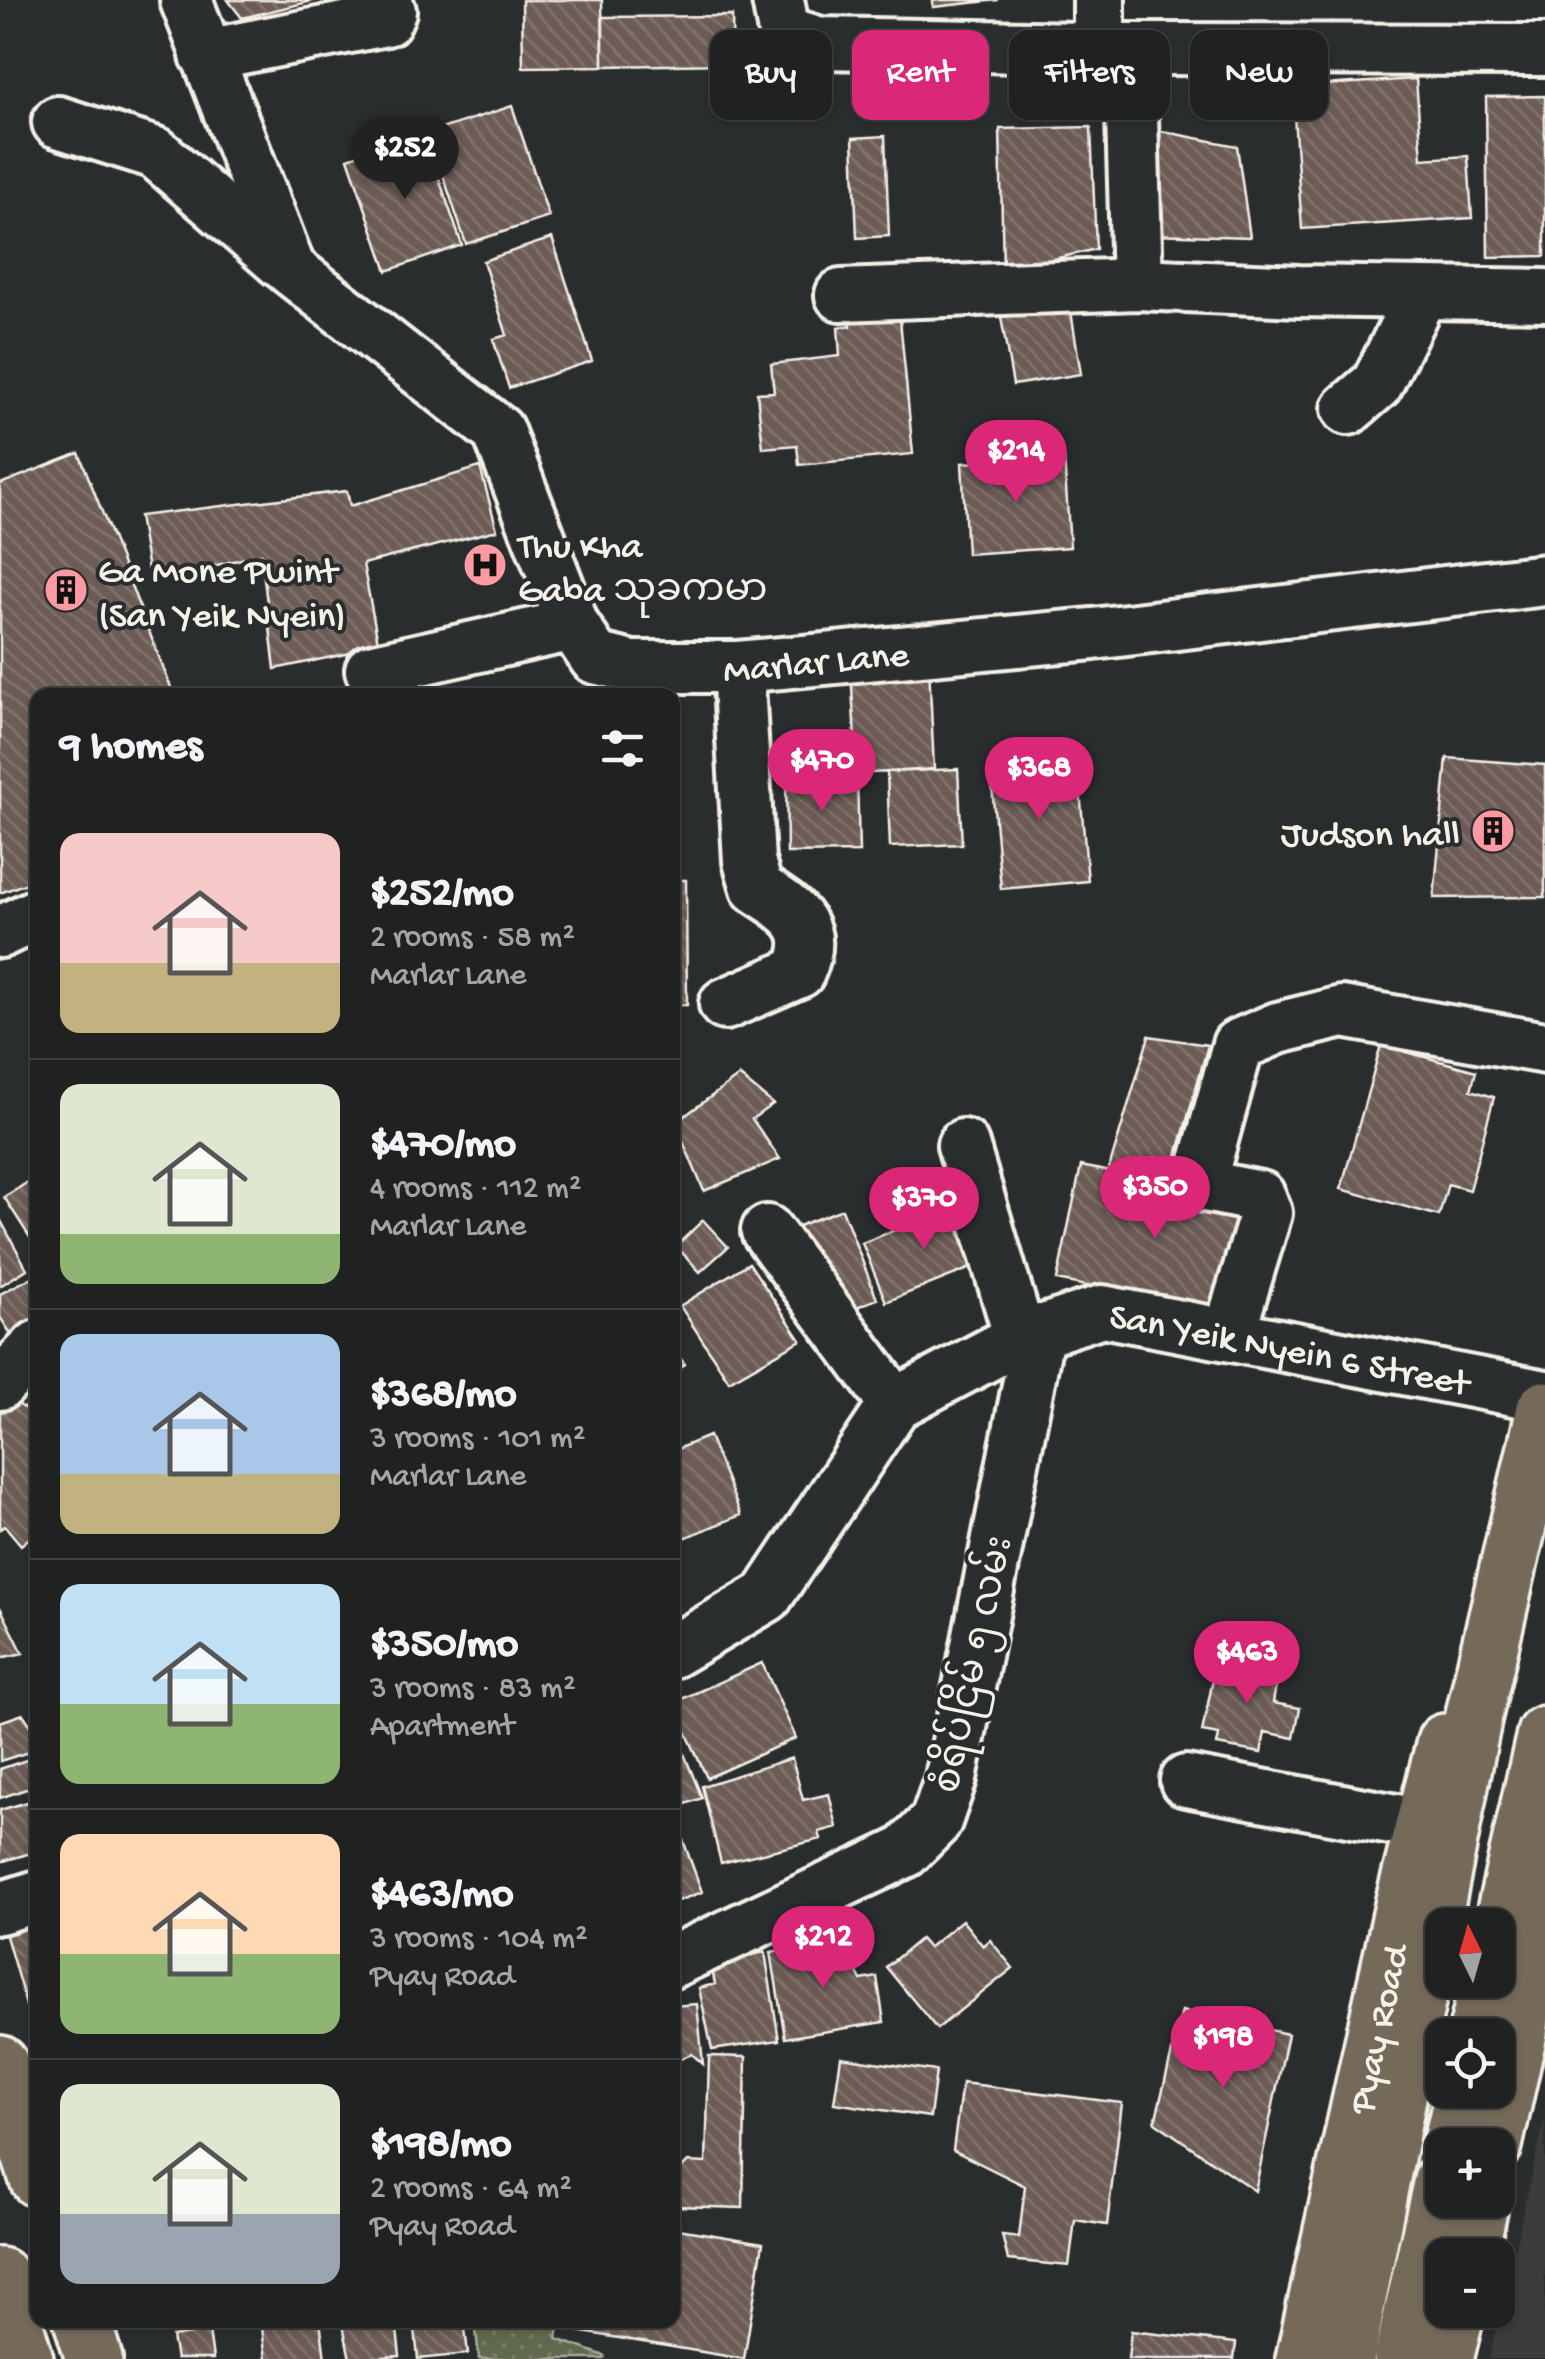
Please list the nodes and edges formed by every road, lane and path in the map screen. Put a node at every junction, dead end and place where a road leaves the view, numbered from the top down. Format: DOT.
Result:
graph roads {
  1 [pos="186,0"];
  2 [pos="386,0"];
  3 [pos="778,0"];
  4 [pos="1009,35"];
  5 [pos="1170,35"];
  6 [pos="1545,50"];
  7 [pos="206,55"];
  8 [pos="1119,120"];
  9 [pos="58,122"];
  10 [pos="290,269"];
  11 [pos="1137,284"];
  12 [pos="1422,293"];
  13 [pos="1545,295"];
  14 [pos="841,296"];
  15 [pos="1348,410"];
  16 [pos="1545,580"];
  17 [pos="573,625"];
  18 [pos="738,667"];
  19 [pos="372,670"];
  20 [pos="30,918"];
  21 [pos="0,932"];
  22 [pos="726,1004"];
  23 [pos="1545,1048"];
  24 [pos="962,1145"];
  25 [pos="767,1231"];
  26 [pos="1029,1334"];
  27 [pos="1228,1334"];
  28 [pos="30,1354"];
  29 [pos="0,1384"];
  30 [pos="1545,1396"];
  31 [pos="895,1404"];
  32 [pos="1545,1408"];
  33 [pos="680,1647"];
  34 [pos="1474,1715"];
  35 [pos="1545,1734"];
  36 [pos="1186,1781"];
  37 [pos="1537,1820"];
  38 [pos="1424,1825"];
  39 [pos="1545,1852"];
  40 [pos="30,1899"];
  41 [pos="0,1908"];
  42 [pos="1509,1908"];
  43 [pos="680,1958"];
  44 [pos="0,2064"];
  45 [pos="1498,2128"];
  46 [pos="30,2154"];
  47 [pos="1434,2218"];
  48 [pos="0,2276"];
  49 [pos="84,2328"];
  50 [pos="1452,2328"];
  51 [pos="25,2359"];
  52 [pos="94,2359"];
  53 [pos="1304,2359"];
  54 [pos="1346,2359"];
  55 [pos="1402,2359"];
  56 [pos="1446,2359"];
  1 -- 7 [label="street"];
  2 -- 7 [label="street"];
  3 -- 4 [label="street"];
  5 -- 6 [label="street"];
  7 -- 10 [label="street"];
  8 -- 11 [label="street"];
  9 -- 10 [label="street, Marlar Lane"];
  10 -- 17 [label="street, Marlar Lane"];
  11 -- 12 [label="street"];
  11 -- 14 [label="street"];
  12 -- 13 [label="street"];
  12 -- 15 [label="street"];
  16 -- 18 [label="street, Marlar Lane"];
  17 -- 18 [label="street, Marlar Lane"];
  17 -- 19 [label="street"];
  18 -- 22 [label="street"];
  20 -- 21 [label="street"];
  23 -- 27 [label="street"];
  24 -- 26 [label="street"];
  25 -- 31 [label="street"];
  26 -- 27 [label="street, San Yeik Nyein 6 Street"];
  26 -- 31 [label="street, San Yeik Nyein 6 Street"];
  26 -- 43 [label="street, စံရိပ်ငြိမ် ၅ လမ်း"];
  27 -- 30 [label="street, San Yeik Nyein 6 Street"];
  28 -- 29 [label="street"];
  31 -- 33 [label="street"];
  32 -- 34 [label="main road, Pyay Road"];
  34 -- 38 [label="main road, Pyay Road"];
  34 -- 54 [label="main road, Pyay Road"];
  35 -- 37 [label="main road"];
  36 -- 38 [label="street"];
  37 -- 42 [label="main road"];
  38 -- 53 [label="main road, Pyay Road"];
  39 -- 45 [label="main road"];
  40 -- 41 [label="street"];
  44 -- 46 [label="main road"];
  47 -- 55 [label="main road"];
  48 -- 51 [label="main road"];
  49 -- 52 [label="main road"];
  50 -- 56 [label="main road"];
}
